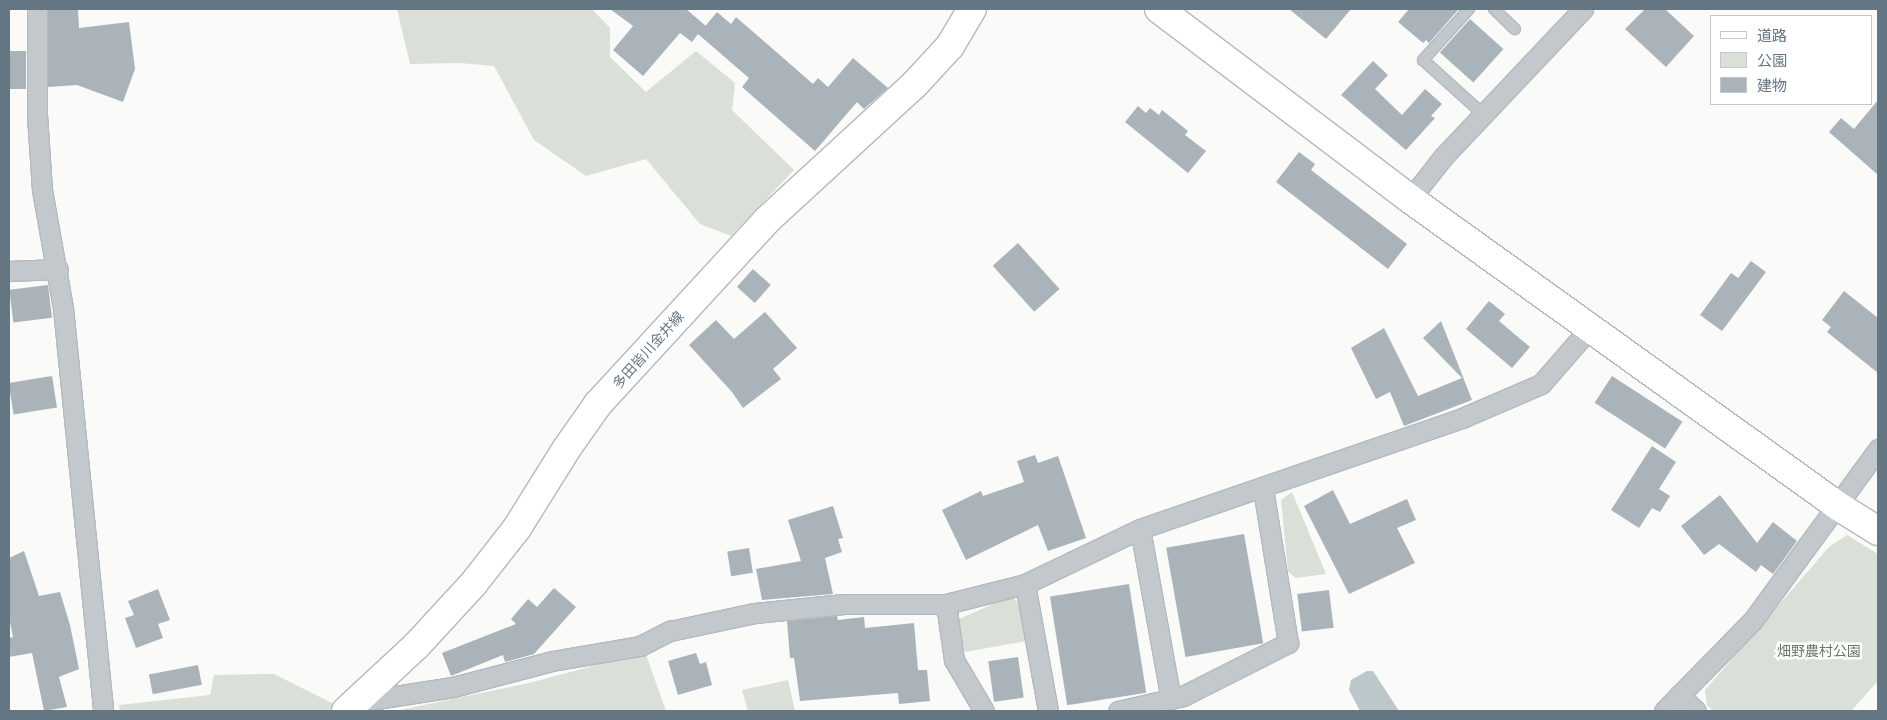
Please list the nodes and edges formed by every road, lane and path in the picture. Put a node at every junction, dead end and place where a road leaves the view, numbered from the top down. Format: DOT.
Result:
graph roads {
  1 [pos="37,9"];
  2 [pos="972,9"];
  3 [pos="1159,9"];
  4 [pos="1469,9"];
  5 [pos="1494,9"];
  6 [pos="1583,9"];
  7 [pos="1516,29"];
  8 [pos="1483,114"];
  9 [pos="1410,199"];
  10 [pos="58,270"];
  11 [pos="9,271"];
  12 [pos="1589,329"];
  13 [pos="1878,448"];
  14 [pos="1263,489"];
  15 [pos="1838,506"];
  16 [pos="1140,529"];
  17 [pos="1878,530"];
  18 [pos="1026,584"];
  19 [pos="946,604"];
  20 [pos="1679,695"];
  21 [pos="1171,699"];
  22 [pos="352,707"];
  23 [pos="103,711"];
  24 [pos="984,711"];
  25 [pos="1048,711"];
  26 [pos="1118,711"];
  27 [pos="1664,711"];
  28 [pos="1696,711"];
  1 -- 10 [label="street"];
  2 -- 22 [label="main road, 多田皆川金井線"];
  3 -- 9 [label="main road"];
  4 -- 8 [label="lane"];
  5 -- 7 [label="lane"];
  6 -- 8 [label="street"];
  8 -- 9 [label="street"];
  9 -- 12 [label="main road"];
  10 -- 11 [label="street"];
  10 -- 23 [label="street"];
  12 -- 14 [label="street"];
  12 -- 15 [label="main road"];
  13 -- 15 [label="street"];
  14 -- 16 [label="street"];
  14 -- 21 [label="street"];
  15 -- 17 [label="main road"];
  15 -- 20 [label="street"];
  16 -- 18 [label="street"];
  16 -- 21 [label="street"];
  18 -- 19 [label="street"];
  18 -- 25 [label="street"];
  19 -- 22 [label="street"];
  19 -- 24 [label="street"];
  20 -- 27 [label="street"];
  20 -- 28 [label="street"];
  21 -- 26 [label="street"];
}
